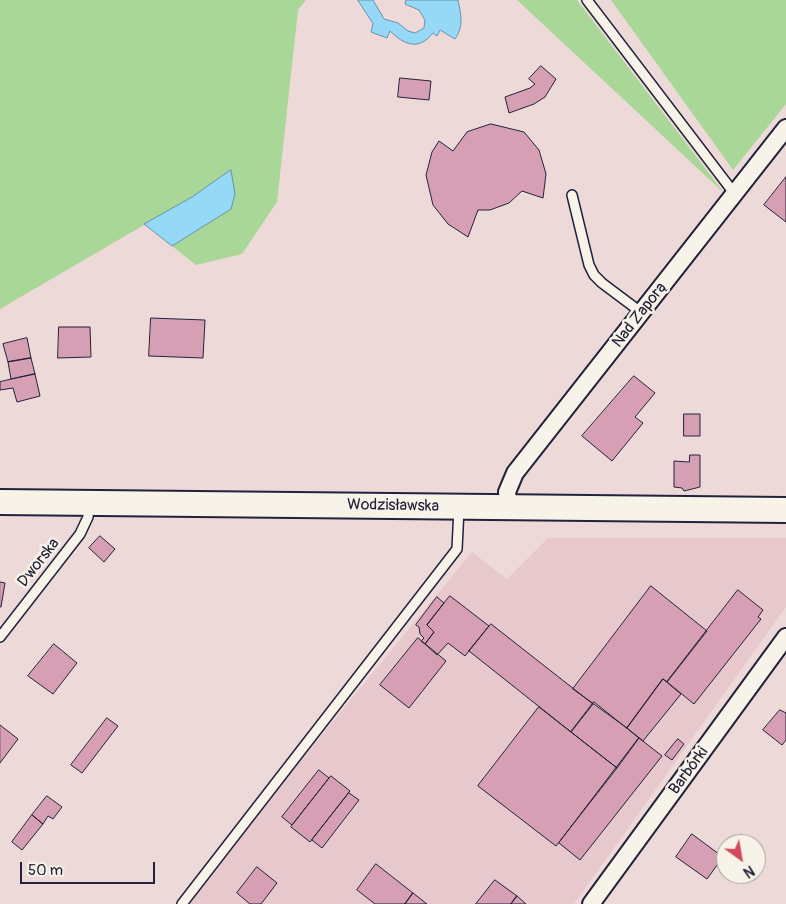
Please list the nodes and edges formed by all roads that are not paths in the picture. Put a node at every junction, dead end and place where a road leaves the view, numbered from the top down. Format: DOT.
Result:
graph roads {
  1 [pos="588,0"];
  2 [pos="786,128"];
  3 [pos="734,193"];
  4 [pos="572,195"];
  5 [pos="642,312"];
  6 [pos="0,502"];
  7 [pos="89,502"];
  8 [pos="459,507"];
  9 [pos="509,508"];
  10 [pos="786,510"];
  11 [pos="0,637"];
  12 [pos="786,638"];
  13 [pos="182,904"];
  14 [pos="591,904"];
  1 -- 3 [label="lane"];
  2 -- 3 [label="street, Nad Zaporą"];
  3 -- 5 [label="street, Nad Zaporą"];
  4 -- 5 [label="lane"];
  5 -- 9 [label="street, Nad Zaporą"];
  6 -- 7 [label="main road, Wodzisławska"];
  7 -- 8 [label="main road, Wodzisławska"];
  7 -- 11 [label="lane, Dworska"];
  8 -- 9 [label="main road, Wodzisławska"];
  8 -- 13 [label="lane"];
  9 -- 10 [label="main road, Wodzisławska"];
  12 -- 14 [label="street, Barbórki"];
}
